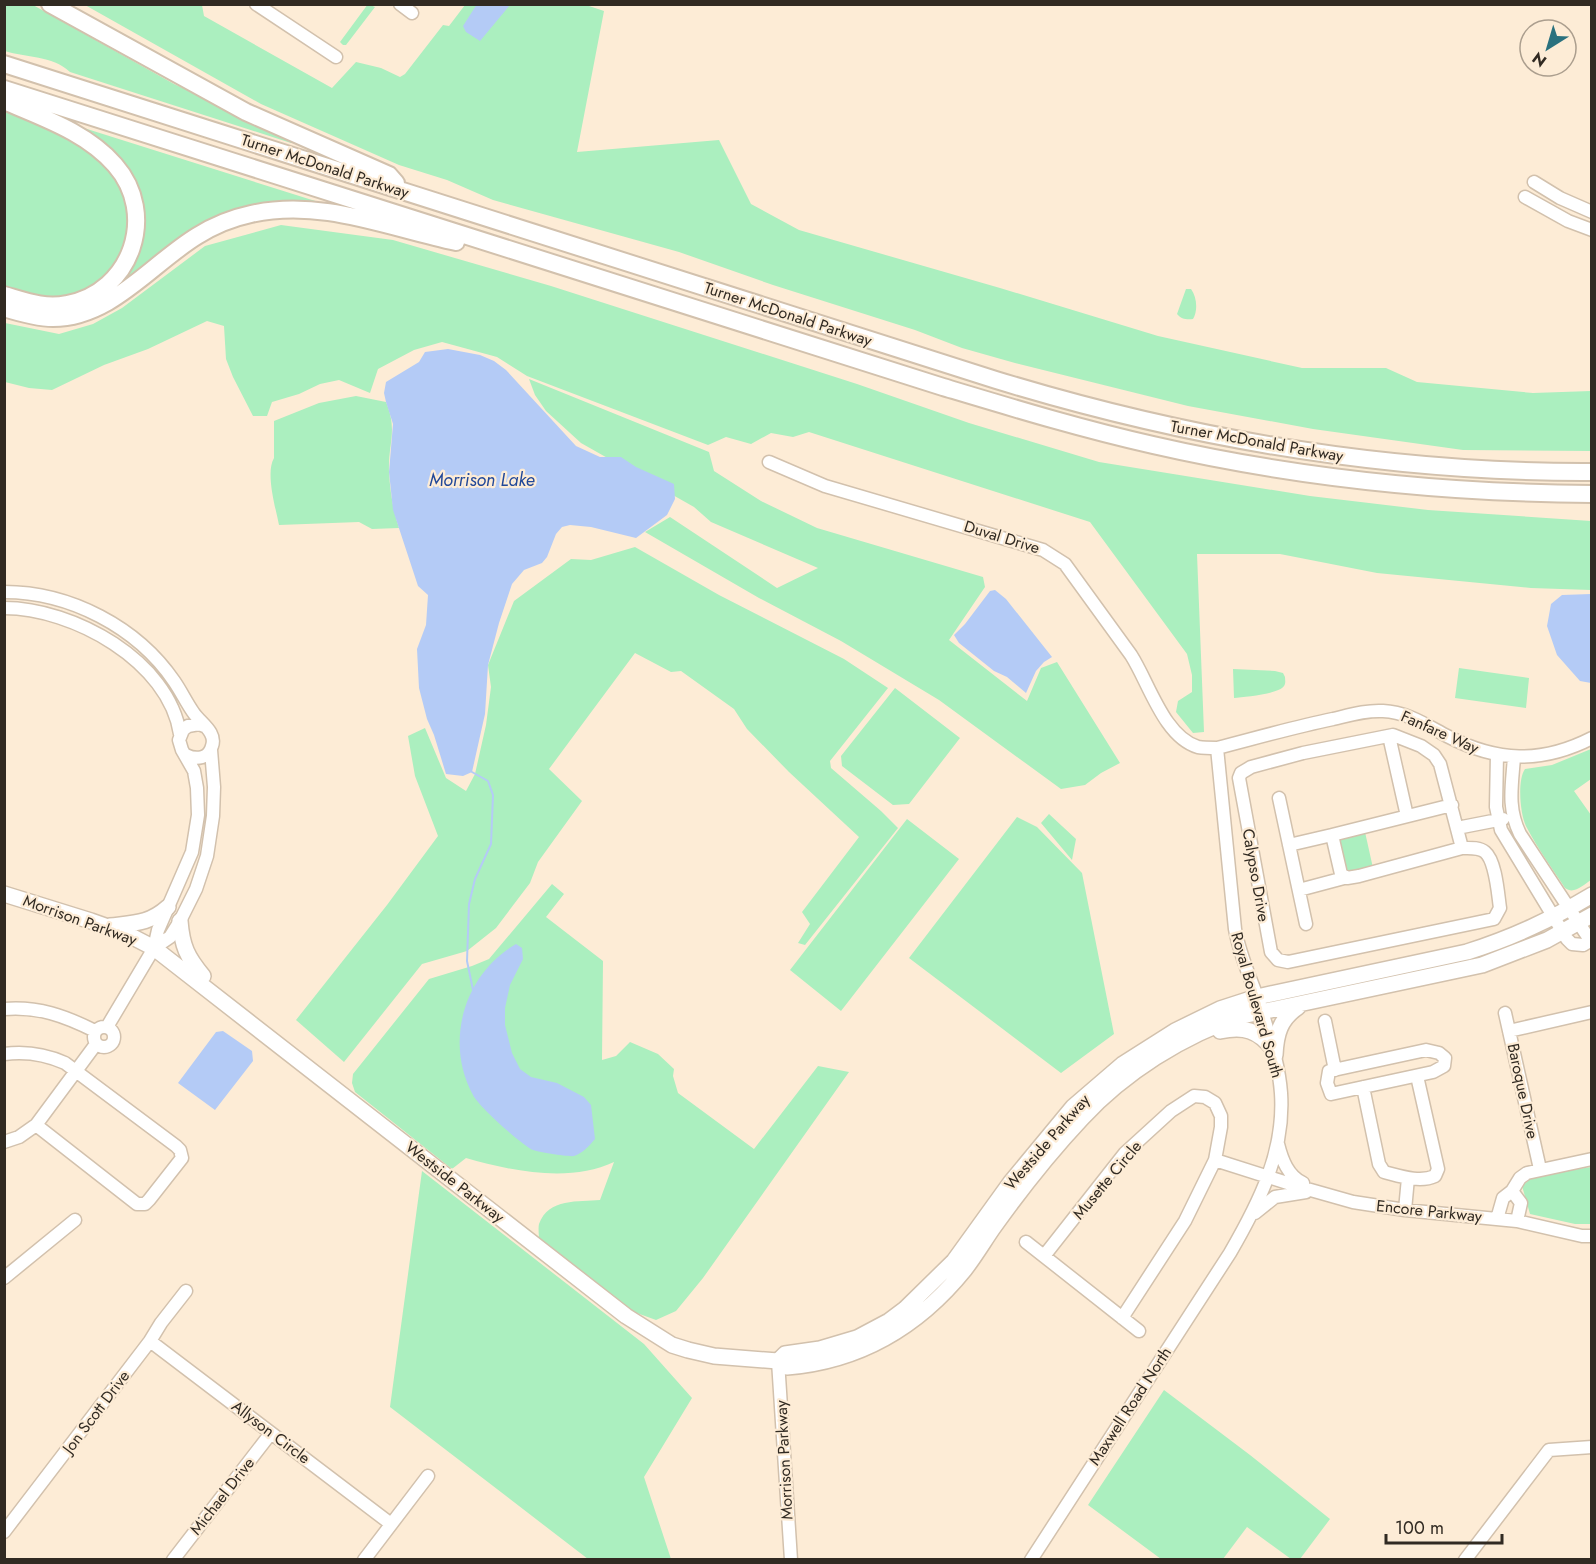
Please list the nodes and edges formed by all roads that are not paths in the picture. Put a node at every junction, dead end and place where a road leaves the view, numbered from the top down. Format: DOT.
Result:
graph roads {
  1 [pos="50,4"];
  2 [pos="256,4"];
  3 [pos="400,4"];
  4 [pos="412,13"];
  5 [pos="336,57"];
  6 [pos="4,64"];
  7 [pos="4,89"];
  8 [pos="4,101"];
  9 [pos="1534,182"];
  10 [pos="406,192"];
  11 [pos="1525,197"];
  12 [pos="1592,212"];
  13 [pos="1592,230"];
  14 [pos="517,252"];
  15 [pos="4,294"];
  16 [pos="4,308"];
  17 [pos="769,462"];
  18 [pos="1592,472"];
  19 [pos="1592,494"];
  20 [pos="4,592"];
  21 [pos="52,598"];
  22 [pos="4,608"];
  23 [pos="48,613"];
  24 [pos="204,726"];
  25 [pos="180,734"];
  26 [pos="1389,736"];
  27 [pos="1592,738"];
  28 [pos="1217,748"];
  29 [pos="211,750"];
  30 [pos="186,754"];
  31 [pos="1497,754"];
  32 [pos="1514,757"];
  33 [pos="1279,798"];
  34 [pos="1452,805"];
  35 [pos="1407,816"];
  36 [pos="1513,816"];
  37 [pos="1498,821"];
  38 [pos="1457,828"];
  39 [pos="1332,835"];
  40 [pos="1289,844"];
  41 [pos="1462,848"];
  42 [pos="1344,878"];
  43 [pos="1299,890"];
  44 [pos="4,894"];
  45 [pos="1592,895"];
  46 [pos="168,907"];
  47 [pos="1569,909"];
  48 [pos="1555,916"];
  49 [pos="1585,918"];
  50 [pos="180,921"];
  51 [pos="1306,924"];
  52 [pos="108,927"];
  53 [pos="1564,931"];
  54 [pos="1590,943"];
  55 [pos="154,948"];
  56 [pos="1257,997"];
  57 [pos="222,999"];
  58 [pos="1301,1005"];
  59 [pos="4,1009"];
  60 [pos="1592,1012"];
  61 [pos="1262,1013"];
  62 [pos="1504,1013"];
  63 [pos="1325,1021"];
  64 [pos="101,1029"];
  65 [pos="1509,1031"];
  66 [pos="1188,1039"];
  67 [pos="96,1044"];
  68 [pos="1274,1052"];
  69 [pos="4,1054"];
  70 [pos="1335,1070"];
  71 [pos="76,1071"];
  72 [pos="1417,1076"];
  73 [pos="1363,1087"];
  74 [pos="36,1125"];
  75 [pos="4,1142"];
  76 [pos="1277,1142"];
  77 [pos="1592,1159"];
  78 [pos="1215,1160"];
  79 [pos="1540,1169"];
  80 [pos="1269,1176"];
  81 [pos="1408,1178"];
  82 [pos="1312,1191"];
  83 [pos="1512,1191"];
  84 [pos="1346,1200"];
  85 [pos="1405,1210"];
  86 [pos="1251,1216"];
  87 [pos="1497,1219"];
  88 [pos="75,1220"];
  89 [pos="1517,1221"];
  90 [pos="1592,1236"];
  91 [pos="1026,1242"];
  92 [pos="1230,1253"];
  93 [pos="1044,1256"];
  94 [pos="4,1278"];
  95 [pos="186,1291"];
  96 [pos="1122,1318"];
  97 [pos="1139,1331"];
  98 [pos="150,1341"];
  99 [pos="778,1361"];
  100 [pos="271,1433"];
  101 [pos="1592,1447"];
  102 [pos="428,1476"];
  103 [pos="392,1524"];
  104 [pos="4,1532"];
  105 [pos="173,1560"];
  106 [pos="364,1560"];
  107 [pos="791,1560"];
  108 [pos="1031,1560"];
  109 [pos="1465,1560"];
  1 -- 10 [label="highway"];
  2 -- 5 [label="street"];
  3 -- 4 [label="street"];
  6 -- 10 [label="highway, Turner McDonald Parkway"];
  7 -- 14 [label="highway, Turner McDonald Parkway"];
  8 -- 15 [label="highway"];
  9 -- 12 [label="street"];
  10 -- 18 [label="highway, Turner McDonald Parkway"];
  11 -- 13 [label="street"];
  14 -- 16 [label="highway"];
  14 -- 19 [label="highway, Turner McDonald Parkway"];
  17 -- 28 [label="street, Duval Drive"];
  20 -- 21 [label="street"];
  21 -- 23 [label="street"];
  21 -- 24 [label="street"];
  22 -- 23 [label="street"];
  23 -- 25 [label="street"];
  24 -- 25 [label="street"];
  24 -- 29 [label="street"];
  25 -- 30 [label="street"];
  26 -- 34 [label="street, Calypso Drive"];
  26 -- 35 [label="street"];
  26 -- 41 [label="street, Calypso Drive"];
  27 -- 32 [label="street, Fanfare Way"];
  28 -- 31 [label="street, Fanfare Way"];
  28 -- 56 [label="street, Royal Boulevard South"];
  29 -- 30 [label="street"];
  29 -- 50 [label="street"];
  30 -- 46 [label="street"];
  31 -- 32 [label="street, Fanfare Way"];
  31 -- 37 [label="street"];
  32 -- 36 [label="street"];
  33 -- 40 [label="street"];
  34 -- 35 [label="street"];
  34 -- 38 [label="street, Calypso Drive"];
  35 -- 39 [label="street"];
  36 -- 37 [label="street"];
  36 -- 47 [label="street"];
  37 -- 38 [label="street"];
  37 -- 48 [label="street"];
  38 -- 41 [label="street, Calypso Drive"];
  39 -- 40 [label="street"];
  39 -- 42 [label="street"];
  40 -- 43 [label="street"];
  41 -- 42 [label="street"];
  42 -- 43 [label="street"];
  43 -- 51 [label="street"];
  44 -- 52 [label="main road, Morrison Parkway"];
  45 -- 47 [label="main road, Westside Parkway"];
  46 -- 52 [label="main road"];
  46 -- 55 [label="street"];
  47 -- 48 [label="main road, Westside Parkway"];
  47 -- 49 [label="street"];
  48 -- 53 [label="street"];
  48 -- 56 [label="main road, Westside Parkway"];
  49 -- 53 [label="main road, Westside Parkway"];
  49 -- 54 [label="street"];
  50 -- 55 [label="street"];
  50 -- 57 [label="main road"];
  52 -- 55 [label="main road, Morrison Parkway"];
  53 -- 54 [label="street"];
  53 -- 58 [label="main road, Westside Parkway"];
  55 -- 57 [label="main road, Westside Parkway"];
  55 -- 64 [label="street"];
  56 -- 61 [label="street, Royal Boulevard South"];
  56 -- 99 [label="main road, Westside Parkway"];
  57 -- 99 [label="main road, Westside Parkway"];
  58 -- 61 [label="main road, Westside Parkway"];
  58 -- 68 [label="main road"];
  59 -- 64 [label="street"];
  60 -- 65 [label="street"];
  61 -- 66 [label="main road, Westside Parkway"];
  61 -- 68 [label="street, Royal Boulevard South"];
  62 -- 65 [label="street, Baroque Drive"];
  63 -- 70 [label="street"];
  64 -- 67 [label="street"];
  64 -- 67 [label="street"];
  65 -- 79 [label="street, Baroque Drive"];
  66 -- 68 [label="main road"];
  66 -- 99 [label="main road, Westside Parkway"];
  67 -- 71 [label="street"];
  68 -- 76 [label="street, Royal Boulevard South"];
  69 -- 71 [label="street"];
  70 -- 72 [label="street"];
  70 -- 73 [label="street"];
  71 -- 74 [label="street"];
  71 -- 74 [label="street"];
  72 -- 73 [label="street"];
  72 -- 81 [label="street"];
  73 -- 81 [label="street"];
  74 -- 75 [label="street"];
  76 -- 80 [label="street, Royal Boulevard South"];
  76 -- 84 [label="street"];
  77 -- 79 [label="street"];
  78 -- 80 [label="street, Encore Parkway"];
  78 -- 93 [label="street, Musette Circle"];
  78 -- 96 [label="street, Musette Circle"];
  79 -- 83 [label="street"];
  80 -- 82 [label="street, Encore Parkway"];
  80 -- 86 [label="street, Royal Boulevard South"];
  81 -- 85 [label="street"];
  82 -- 84 [label="street, Encore Parkway"];
  82 -- 86 [label="street"];
  83 -- 87 [label="street"];
  83 -- 89 [label="street"];
  84 -- 85 [label="street, Encore Parkway"];
  85 -- 87 [label="street, Encore Parkway"];
  86 -- 92 [label="street, Royal Boulevard South"];
  87 -- 89 [label="street, Encore Parkway"];
  88 -- 94 [label="street"];
  89 -- 90 [label="street, Encore Parkway"];
  91 -- 93 [label="street"];
  92 -- 108 [label="street, Maxwell Road North"];
  93 -- 96 [label="street"];
  95 -- 98 [label="street, Jon Scott Drive"];
  96 -- 97 [label="street"];
  98 -- 100 [label="street, Allyson Circle"];
  98 -- 104 [label="street, Jon Scott Drive"];
  99 -- 107 [label="street, Morrison Parkway"];
  100 -- 103 [label="street, Allyson Circle"];
  100 -- 105 [label="street, Michael Drive"];
  101 -- 109 [label="street"];
  102 -- 103 [label="street"];
  103 -- 106 [label="street"];
}
